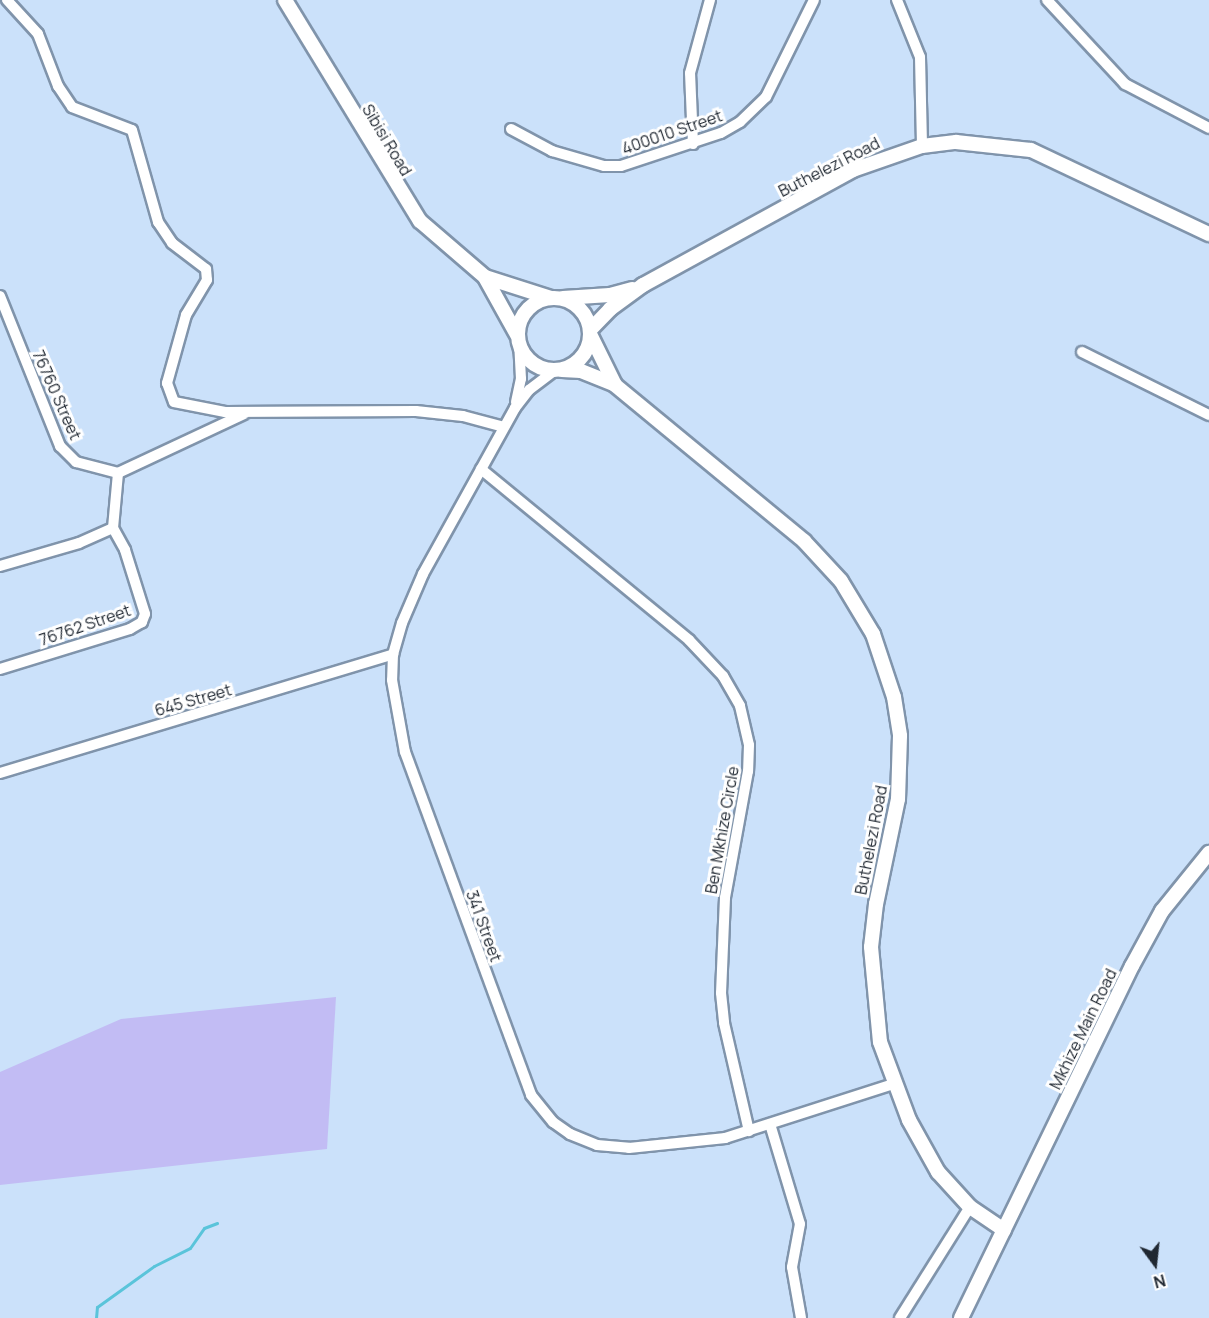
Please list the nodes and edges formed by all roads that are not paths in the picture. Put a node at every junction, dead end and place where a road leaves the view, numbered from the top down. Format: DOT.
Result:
graph roads {
  1 [pos="8,0"];
  2 [pos="285,0"];
  3 [pos="710,0"];
  4 [pos="814,0"];
  5 [pos="897,0"];
  6 [pos="1047,0"];
  7 [pos="511,129"];
  8 [pos="1209,129"];
  9 [pos="693,144"];
  10 [pos="922,146"];
  11 [pos="1209,234"];
  12 [pos="484,278"];
  13 [pos="643,285"];
  14 [pos="0,296"];
  15 [pos="556,298"];
  16 [pos="591,333"];
  17 [pos="518,340"];
  18 [pos="1082,352"];
  19 [pos="558,370"];
  20 [pos="615,384"];
  21 [pos="515,408"];
  22 [pos="246,412"];
  23 [pos="1209,416"];
  24 [pos="504,427"];
  25 [pos="481,469"];
  26 [pos="117,473"];
  27 [pos="113,528"];
  28 [pos="0,566"];
  29 [pos="393,654"];
  30 [pos="0,669"];
  31 [pos="0,773"];
  32 [pos="1209,853"];
  33 [pos="893,1084"];
  34 [pos="770,1124"];
  35 [pos="749,1131"];
  36 [pos="970,1207"];
  37 [pos="1004,1230"];
  38 [pos="801,1318"];
  39 [pos="900,1318"];
  40 [pos="961,1318"];
  1 -- 22 [label="street"];
  2 -- 12 [label="street, Sibisi Road"];
  3 -- 9 [label="street"];
  4 -- 9 [label="street, 400010 Street"];
  5 -- 10 [label="street"];
  6 -- 8 [label="street"];
  7 -- 9 [label="street, 400010 Street"];
  10 -- 11 [label="street, Buthelezi Road"];
  10 -- 13 [label="street, Buthelezi Road"];
  12 -- 15 [label="street, Sibisi Road"];
  12 -- 17 [label="street, Sibisi Road"];
  13 -- 15 [label="street, Buthelezi Road"];
  13 -- 16 [label="street, Buthelezi Road"];
  14 -- 26 [label="street, 76760 Street"];
  15 -- 16 [label="street, Buthelezi Road"];
  15 -- 17 [label="street, Buthelezi Road"];
  16 -- 19 [label="street, Buthelezi Road"];
  16 -- 20 [label="street, Buthelezi Road"];
  17 -- 19 [label="street, Buthelezi Road"];
  17 -- 21 [label="street, 341 Street"];
  18 -- 23 [label="street"];
  19 -- 20 [label="street, Buthelezi Road"];
  19 -- 21 [label="street, 341 Street"];
  20 -- 33 [label="street, Buthelezi Road"];
  21 -- 24 [label="street, 341 Street"];
  22 -- 24 [label="street"];
  22 -- 26 [label="street"];
  24 -- 25 [label="street, 341 Street"];
  25 -- 29 [label="street, 341 Street"];
  25 -- 35 [label="street, Ben Mkhize Circle"];
  26 -- 27 [label="street"];
  27 -- 28 [label="street"];
  27 -- 30 [label="street, 76762 Street"];
  29 -- 31 [label="street, 645 Street"];
  29 -- 35 [label="street, 341 Street"];
  32 -- 37 [label="street, Mkhize Main Road"];
  33 -- 34 [label="street, 341 Street"];
  33 -- 36 [label="street, Buthelezi Road"];
  34 -- 35 [label="street, 341 Street"];
  34 -- 38 [label="street"];
  36 -- 37 [label="street, Buthelezi Road"];
  36 -- 39 [label="street"];
  37 -- 40 [label="street, Mkhize Main Road"];
}
